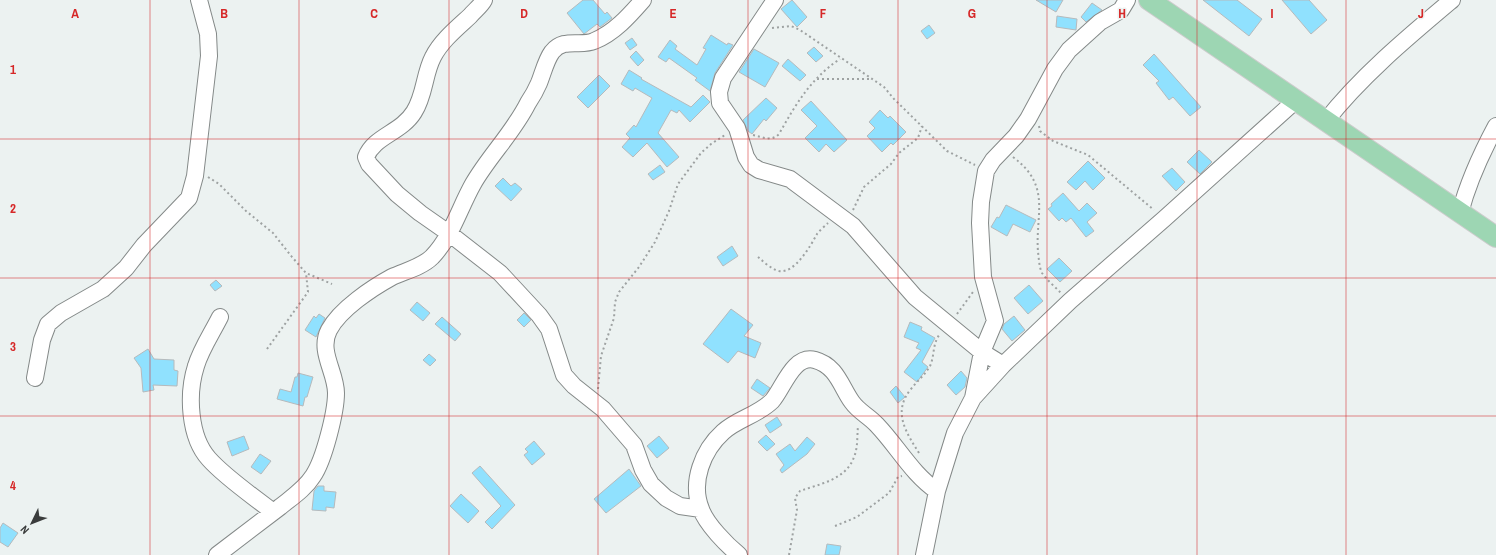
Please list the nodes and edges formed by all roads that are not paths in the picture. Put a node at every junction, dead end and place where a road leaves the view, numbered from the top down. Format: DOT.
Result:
graph roads {
  1 [pos="199,0"];
  2 [pos="484,0"];
  3 [pos="643,0"];
  4 [pos="775,0"];
  5 [pos="1127,0"];
  6 [pos="1452,0"];
  7 [pos="1160,3"];
  8 [pos="1294,101"];
  9 [pos="1325,122"];
  10 [pos="1496,126"];
  11 [pos="1460,213"];
  12 [pos="450,234"];
  13 [pos="1496,237"];
  14 [pos="220,317"];
  15 [pos="982,352"];
  16 [pos="1003,365"];
  17 [pos="35,378"];
  18 [pos="973,398"];
  19 [pos="937,491"];
  20 [pos="700,509"];
  21 [pos="273,512"];
  22 [pos="217,555"];
  23 [pos="739,555"];
  24 [pos="924,555"];
  1 -- 17 [label="street"];
  2 -- 12 [label="street"];
  3 -- 12 [label="street"];
  4 -- 15 [label="street"];
  5 -- 15 [label="street"];
  6 -- 9 [label="street"];
  7 -- 8 [label="main road"];
  8 -- 9 [label="main road"];
  8 -- 16 [label="street"];
  9 -- 11 [label="main road"];
  10 -- 11 [label="street"];
  11 -- 13 [label="main road"];
  12 -- 20 [label="street"];
  12 -- 21 [label="street"];
  14 -- 21 [label="street"];
  15 -- 16 [label="street"];
  15 -- 18 [label="street"];
  16 -- 18 [label="street"];
  18 -- 19 [label="street"];
  19 -- 20 [label="street"];
  19 -- 24 [label="street"];
  20 -- 23 [label="street"];
  21 -- 22 [label="street"];
}
